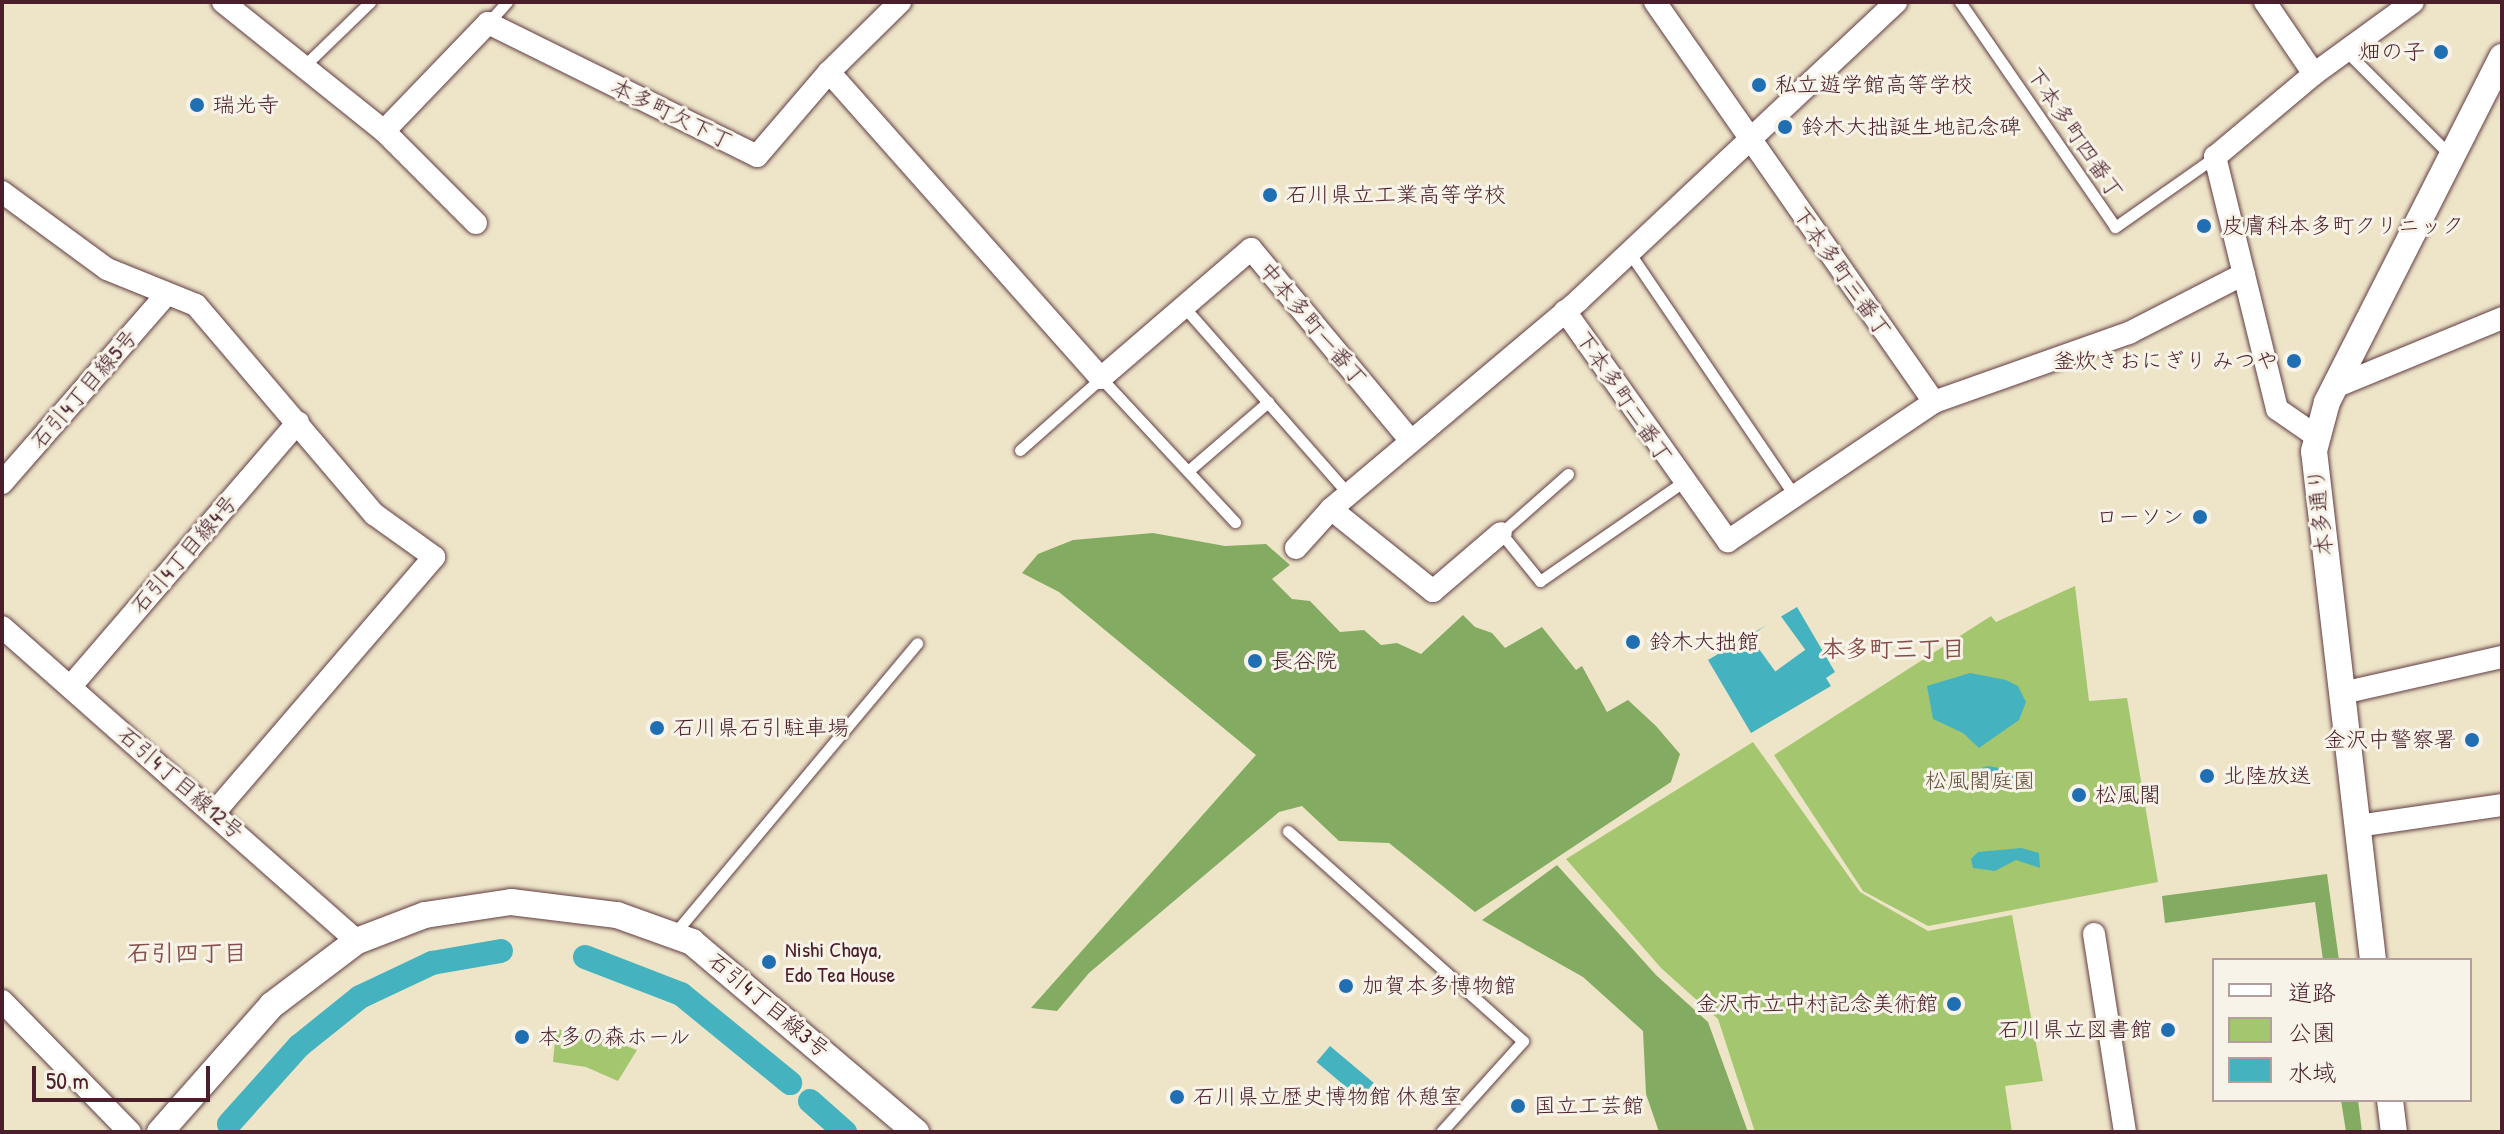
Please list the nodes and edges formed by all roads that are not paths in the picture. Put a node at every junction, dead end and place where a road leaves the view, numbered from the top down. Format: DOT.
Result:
graph roads {
  1 [pos="370,2"];
  2 [pos="507,2"];
  3 [pos="900,2"];
  4 [pos="1655,2"];
  5 [pos="1896,2"];
  6 [pos="1960,2"];
  7 [pos="2265,2"];
  8 [pos="2413,2"];
  9 [pos="227,3"];
  10 [pos="488,23"];
  11 [pos="2346,51"];
  12 [pos="2502,57"];
  13 [pos="304,66"];
  14 [pos="829,72"];
  15 [pos="2314,74"];
  16 [pos="384,131"];
  17 [pos="1751,142"];
  18 [pos="2449,154"];
  19 [pos="2215,157"];
  20 [pos="2,192"];
  21 [pos="476,223"];
  22 [pos="1629,251"];
  23 [pos="2244,274"];
  24 [pos="166,295"];
  25 [pos="1184,307"];
  26 [pos="1565,311"];
  27 [pos="2502,318"];
  28 [pos="1101,378"];
  29 [pos="2335,387"];
  30 [pos="1268,402"];
  31 [pos="1934,402"];
  32 [pos="298,422"];
  33 [pos="2316,436"];
  34 [pos="1410,440"];
  35 [pos="1020,450"];
  36 [pos="1188,471"];
  37 [pos="1568,474"];
  38 [pos="1683,482"];
  39 [pos="2,483"];
  40 [pos="1348,494"];
  41 [pos="1795,496"];
  42 [pos="1331,509"];
  43 [pos="1235,522"];
  44 [pos="1501,533"];
  45 [pos="1296,548"];
  46 [pos="2,627"];
  47 [pos="917,643"];
  48 [pos="2502,657"];
  49 [pos="71,686"];
  50 [pos="2342,693"];
  51 [pos="2502,805"];
  52 [pos="215,812"];
  53 [pos="2357,826"];
  54 [pos="1288,831"];
  55 [pos="674,934"];
  56 [pos="2094,934"];
  57 [pos="357,941"];
  58 [pos="2373,958"];
  59 [pos="2,1001"];
  60 [pos="2390,1102"];
  61 [pos="130,1132"];
  62 [pos="160,1132"];
  63 [pos="916,1132"];
  64 [pos="1441,1132"];
  65 [pos="2125,1132"];
  66 [pos="2394,1132"];
  1 -- 13 [label="lane"];
  2 -- 10 [label="lane"];
  3 -- 14 [label="street"];
  4 -- 17 [label="street, 下本多町三番丁"];
  5 -- 17 [label="street"];
  6 -- 19 [label="lane, 下本多町四番丁"];
  7 -- 15 [label="street"];
  8 -- 11 [label="street"];
  9 -- 13 [label="street"];
  10 -- 14 [label="street, 本多町欠下丁"];
  10 -- 16 [label="street"];
  11 -- 15 [label="street"];
  11 -- 18 [label="lane"];
  12 -- 18 [label="street, 本多通り"];
  13 -- 16 [label="street"];
  14 -- 28 [label="street"];
  15 -- 19 [label="street"];
  16 -- 21 [label="street"];
  17 -- 22 [label="street"];
  17 -- 31 [label="street, 下本多町三番丁"];
  18 -- 29 [label="street, 本多通り"];
  19 -- 23 [label="street"];
  20 -- 24 [label="street"];
  22 -- 26 [label="street"];
  22 -- 41 [label="lane"];
  23 -- 31 [label="street"];
  23 -- 33 [label="street"];
  24 -- 32 [label="street"];
  24 -- 39 [label="street, 石引4丁目線5号"];
  25 -- 28 [label="street, 中本多町一番丁"];
  25 -- 30 [label="lane"];
  25 -- 34 [label="street, 中本多町一番丁"];
  26 -- 34 [label="street"];
  26 -- 38 [label="street, 下本多町二番丁"];
  27 -- 29 [label="street"];
  28 -- 35 [label="lane"];
  28 -- 36 [label="lane"];
  29 -- 33 [label="street, 本多通り"];
  30 -- 36 [label="lane"];
  30 -- 40 [label="lane"];
  31 -- 41 [label="street"];
  32 -- 49 [label="street, 石引4丁目線4号"];
  32 -- 52 [label="street"];
  33 -- 50 [label="street, 本多通り"];
  34 -- 40 [label="street"];
  36 -- 43 [label="lane"];
  37 -- 44 [label="lane"];
  38 -- 41 [label="street, 下本多町二番丁"];
  38 -- 44 [label="lane"];
  40 -- 42 [label="street"];
  42 -- 44 [label="street"];
  42 -- 45 [label="street"];
  46 -- 49 [label="street, 石引4丁目線12号"];
  47 -- 55 [label="lane"];
  48 -- 50 [label="street"];
  49 -- 52 [label="street, 石引4丁目線12号"];
  50 -- 53 [label="street, 本多通り"];
  51 -- 53 [label="street"];
  52 -- 57 [label="street, 石引4丁目線12号"];
  53 -- 58 [label="street, 本多通り"];
  54 -- 64 [label="lane"];
  55 -- 57 [label="street, 石引4丁目線3号"];
  55 -- 63 [label="street, 石引4丁目線3号"];
  56 -- 65 [label="street"];
  57 -- 62 [label="street, 石引4丁目線3号"];
  59 -- 61 [label="street"];
  60 -- 66 [label="street"];
}
